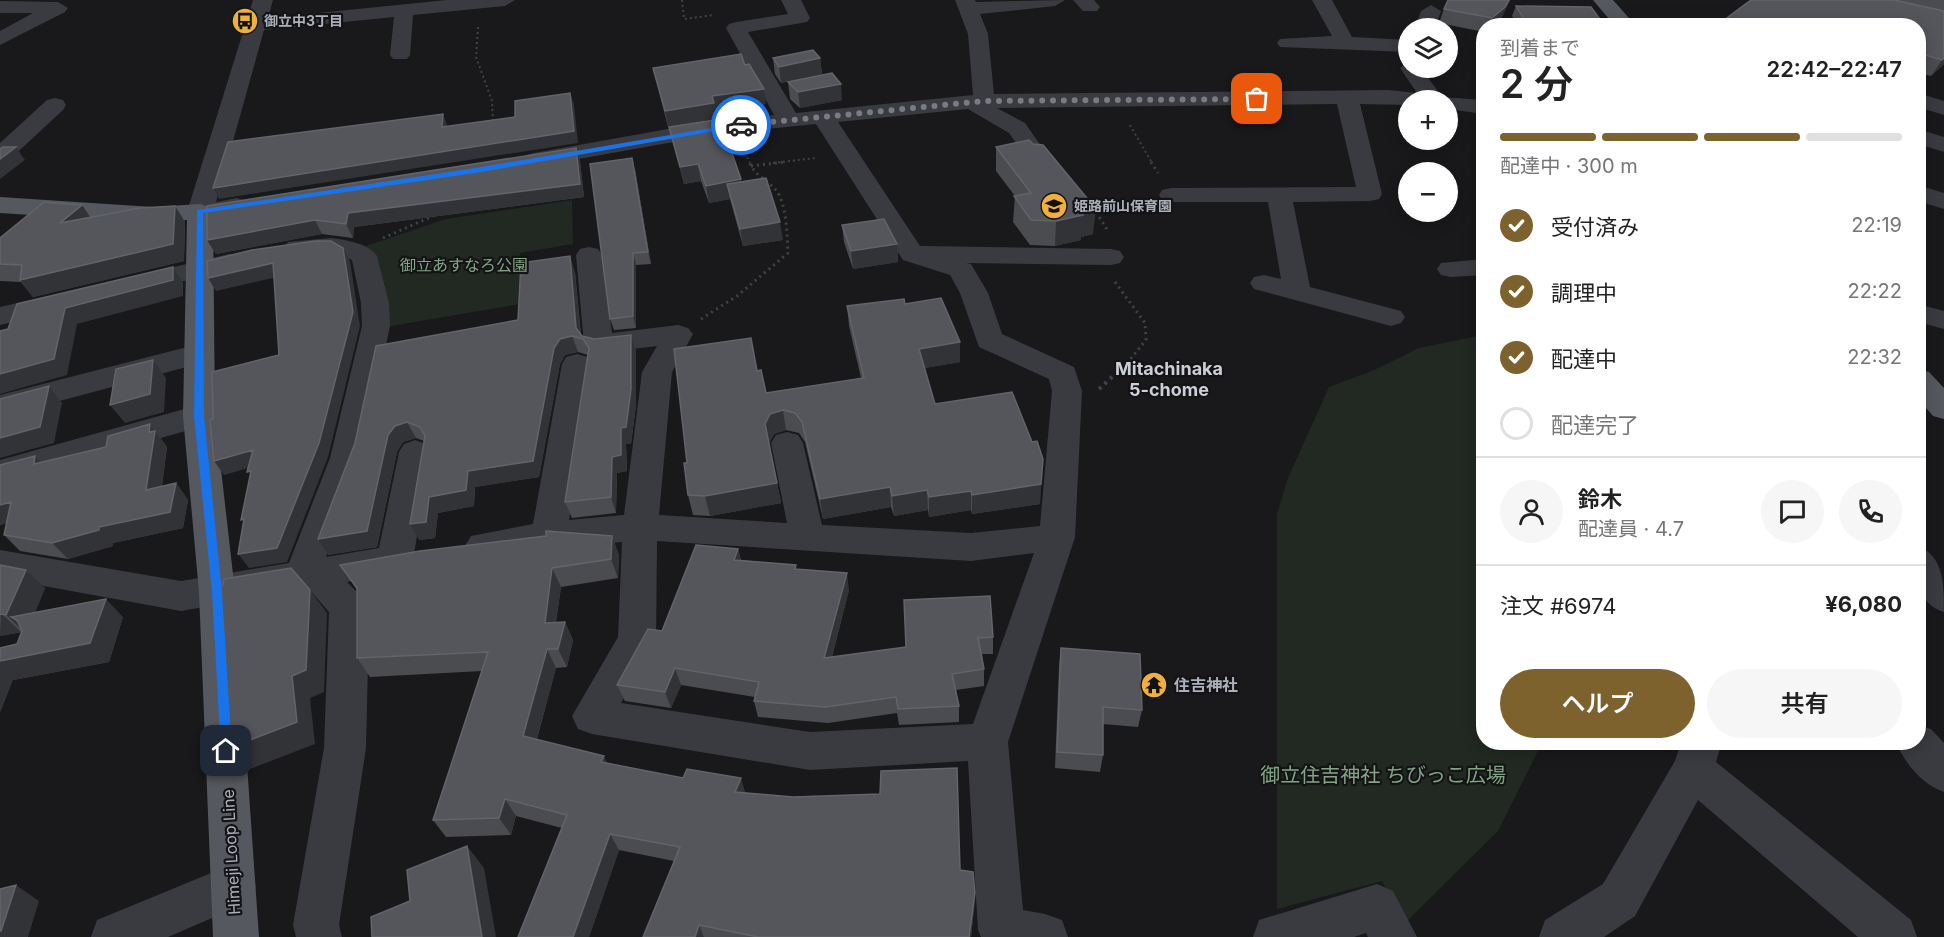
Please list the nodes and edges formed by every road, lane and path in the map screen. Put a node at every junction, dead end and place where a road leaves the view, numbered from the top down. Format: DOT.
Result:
graph roads {
  1 [pos="263,0"];
  2 [pos="505,0"];
  3 [pos="791,0"];
  4 [pos="1055,0"];
  5 [pos="1322,0"];
  6 [pos="1602,0"];
  7 [pos="480,3"];
  8 [pos="64,4"];
  9 [pos="967,4"];
  10 [pos="0,7"];
  11 [pos="404,10"];
  12 [pos="1619,18"];
  13 [pos="254,26"];
  14 [pos="0,39"];
  15 [pos="1345,42"];
  16 [pos="1287,43"];
  17 [pos="1398,46"];
  18 [pos="394,50"];
  19 [pos="796,89"];
  20 [pos="773,94"];
  21 [pos="1347,98"];
  22 [pos="1398,99"];
  23 [pos="1114,100"];
  24 [pos="977,102"];
  25 [pos="1926,102"];
  26 [pos="1458,103"];
  27 [pos="55,105"];
  28 [pos="1476,106"];
  29 [pos="1944,108"];
  30 [pos="821,116"];
  31 [pos="788,119"];
  32 [pos="733,126"];
  33 [pos="59,128"];
  34 [pos="29,129"];
  35 [pos="1926,139"];
  36 [pos="1944,145"];
  37 [pos="849,154"];
  38 [pos="0,156"];
  39 [pos="1040,162"];
  40 [pos="751,166"];
  41 [pos="494,167"];
  42 [pos="1279,194"];
  43 [pos="1171,195"];
  44 [pos="1926,195"];
  45 [pos="1944,201"];
  46 [pos="259,203"];
  47 [pos="1088,203"];
  48 [pos="0,205"];
  49 [pos="445,207"];
  50 [pos="50,208"];
  51 [pos="200,212"];
  52 [pos="25,228"];
  53 [pos="352,250"];
  54 [pos="912,254"];
  55 [pos="589,255"];
  56 [pos="1108,257"];
  57 [pos="1476,267"];
  58 [pos="200,269"];
  59 [pos="1451,269"];
  60 [pos="1264,283"];
  61 [pos="111,290"];
  62 [pos="1297,292"];
  63 [pos="78,298"];
  64 [pos="1926,315"];
  65 [pos="0,316"];
  66 [pos="1391,317"];
  67 [pos="1944,320"];
  68 [pos="678,334"];
  69 [pos="199,354"];
  70 [pos="578,364"];
  71 [pos="1926,389"];
  72 [pos="0,406"];
  73 [pos="1944,408"];
  74 [pos="1065,413"];
  75 [pos="199,416"];
  76 [pos="787,443"];
  77 [pos="415,452"];
  78 [pos="0,472"];
  79 [pos="640,527"];
  80 [pos="549,535"];
  81 [pos="807,536"];
  82 [pos="1058,537"];
  83 [pos="395,560"];
  84 [pos="0,564"];
  85 [pos="1926,571"];
  86 [pos="316,573"];
  87 [pos="217,592"];
  88 [pos="1944,597"];
  89 [pos="1926,606"];
  90 [pos="1944,607"];
  91 [pos="987,742"];
  92 [pos="1923,750"];
  93 [pos="1697,756"];
  94 [pos="1944,773"];
  95 [pos="233,886"];
  96 [pos="1000,934"];
  97 [pos="114,937"];
  98 [pos="236,937"];
  99 [pos="319,937"];
  100 [pos="1045,937"];
  101 [pos="1276,937"];
  102 [pos="1394,937"];
  103 [pos="1562,937"];
  104 [pos="1894,937"];
  1 -- 13 [label="street"];
  2 -- 7 [label="street"];
  3 -- 20 [label="street"];
  4 -- 9 [label="street"];
  5 -- 15 [label="street"];
  6 -- 12 [label="main road"];
  7 -- 11 [label="street"];
  7 -- 41 [label="path"];
  8 -- 10 [label="street"];
  8 -- 14 [label="street"];
  9 -- 24 [label="street"];
  11 -- 13 [label="street"];
  11 -- 18 [label="street"];
  13 -- 51 [label="street"];
  15 -- 16 [label="street"];
  15 -- 17 [label="street"];
  19 -- 20 [label="street"];
  20 -- 31 [label="street"];
  21 -- 22 [label="street"];
  21 -- 23 [label="street"];
  21 -- 42 [label="street"];
  23 -- 24 [label="street"];
  23 -- 43 [label="path"];
  24 -- 30 [label="street"];
  24 -- 39 [label="street"];
  25 -- 29 [label="street"];
  26 -- 28 [label="street"];
  27 -- 34 [label="street"];
  30 -- 31 [label="street"];
  30 -- 37 [label="street"];
  31 -- 32 [label="street"];
  32 -- 40 [label="path"];
  32 -- 41 [label="street"];
  33 -- 34 [label="street"];
  34 -- 38 [label="street"];
  35 -- 36 [label="street"];
  37 -- 40 [label="path"];
  37 -- 54 [label="street"];
  40 -- 68 [label="path"];
  42 -- 43 [label="street"];
  42 -- 62 [label="street"];
  44 -- 45 [label="street"];
  46 -- 51 [label="street"];
  47 -- 56 [label="path"];
  48 -- 50 [label="main road"];
  49 -- 53 [label="path"];
  50 -- 51 [label="main road"];
  50 -- 52 [label="street"];
  51 -- 58 [label="main road, Himeji Loop Line"];
  53 -- 58 [label="street"];
  53 -- 86 [label="street"];
  54 -- 56 [label="street"];
  54 -- 74 [label="street"];
  55 -- 68 [label="street"];
  56 -- 74 [label="path"];
  57 -- 59 [label="street"];
  58 -- 61 [label="street"];
  58 -- 69 [label="main road, Himeji Loop Line"];
  60 -- 62 [label="street"];
  62 -- 66 [label="street"];
  63 -- 65 [label="street"];
  64 -- 67 [label="street"];
  68 -- 79 [label="street"];
  69 -- 72 [label="street"];
  69 -- 75 [label="main road, Himeji Loop Line"];
  70 -- 80 [label="street"];
  71 -- 73 [label="main road"];
  74 -- 82 [label="street"];
  75 -- 78 [label="street"];
  75 -- 87 [label="main road, Himeji Loop Line"];
  76 -- 81 [label="street"];
  77 -- 83 [label="street"];
  79 -- 80 [label="street"];
  79 -- 81 [label="street"];
  79 -- 91 [label="street"];
  80 -- 83 [label="street"];
  81 -- 82 [label="street"];
  82 -- 91 [label="street"];
  83 -- 86 [label="street"];
  84 -- 87 [label="street"];
  85 -- 88 [label="street"];
  86 -- 87 [label="street"];
  86 -- 99 [label="street"];
  87 -- 95 [label="main road, Himeji Loop Line"];
  89 -- 90 [label="street"];
  91 -- 96 [label="street"];
  92 -- 94 [label="street"];
  93 -- 103 [label="street"];
  93 -- 104 [label="street"];
  95 -- 97 [label="street"];
  95 -- 98 [label="main road, Himeji Loop Line"];
  96 -- 100 [label="street"];
  101 -- 102 [label="street"];
}
